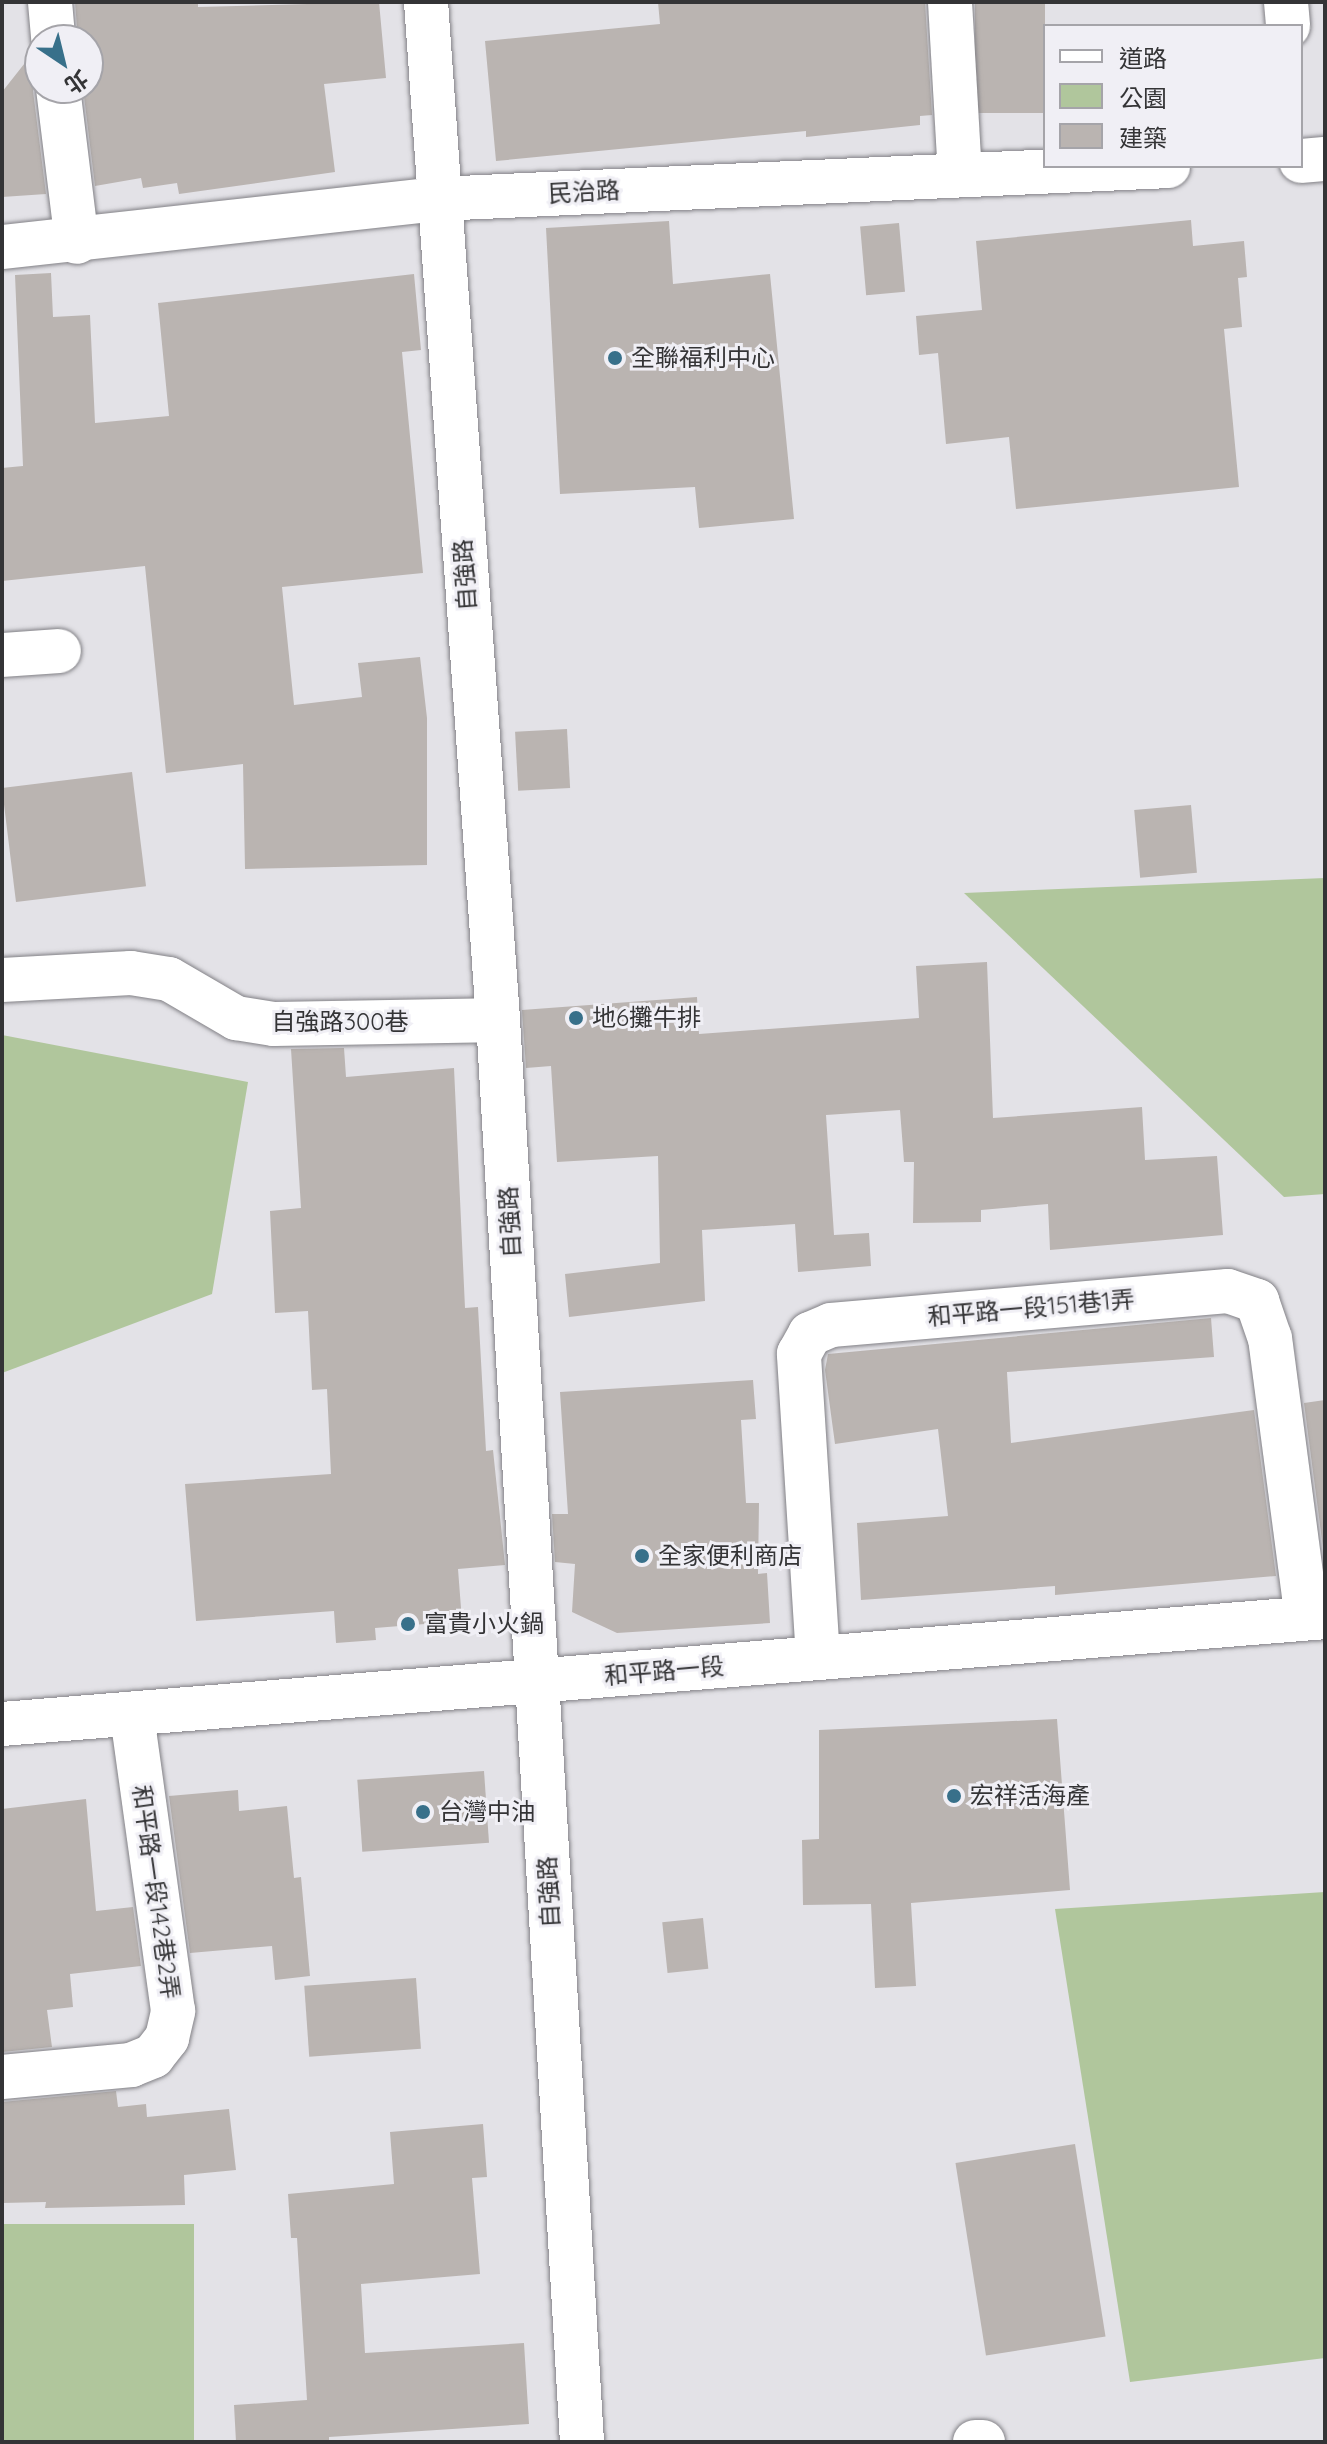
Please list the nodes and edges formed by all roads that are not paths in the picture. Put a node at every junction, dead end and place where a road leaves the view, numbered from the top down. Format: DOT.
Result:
graph roads {
  1 [pos="50,2"];
  2 [pos="426,2"];
  3 [pos="950,2"];
  4 [pos="1286,2"];
  5 [pos="52,24"];
  6 [pos="1288,24"];
  7 [pos="60,104"];
  8 [pos="1325,159"];
  9 [pos="1303,161"];
  10 [pos="1116,168"];
  11 [pos="960,174"];
  12 [pos="437,199"];
  13 [pos="77,242"];
  14 [pos="2,247"];
  15 [pos="59,651"];
  16 [pos="2,655"];
  17 [pos="2,980"];
  18 [pos="498,1020"];
  19 [pos="1316,1617"];
  20 [pos="818,1658"];
  21 [pos="536,1681"];
  22 [pos="132,1714"];
  23 [pos="2,1724"];
  24 [pos="2,2077"];
  25 [pos="582,2442"];
  26 [pos="975,2442"];
  27 [pos="983,2442"];
  1 -- 5 [label="street"];
  2 -- 12 [label="street, 自強路"];
  3 -- 11 [label="street"];
  4 -- 6 [label="street"];
  7 -- 13 [label="street"];
  8 -- 9 [label="street"];
  10 -- 11 [label="street, 民治路"];
  11 -- 12 [label="street, 民治路"];
  12 -- 13 [label="street, 民治路"];
  12 -- 18 [label="street, 自強路"];
  13 -- 14 [label="street, 民治路"];
  15 -- 16 [label="street"];
  17 -- 18 [label="street, 自強路300巷"];
  18 -- 21 [label="street, 自強路"];
  19 -- 20 [label="street, 和平路一段"];
  19 -- 20 [label="street, 和平路一段151巷1弄"];
  20 -- 21 [label="street, 和平路一段"];
  21 -- 22 [label="street, 和平路一段"];
  21 -- 25 [label="street, 自強路"];
  22 -- 23 [label="street, 和平路一段"];
  22 -- 24 [label="street, 和平路一段142巷2弄"];
  26 -- 27 [label="street"];
}
